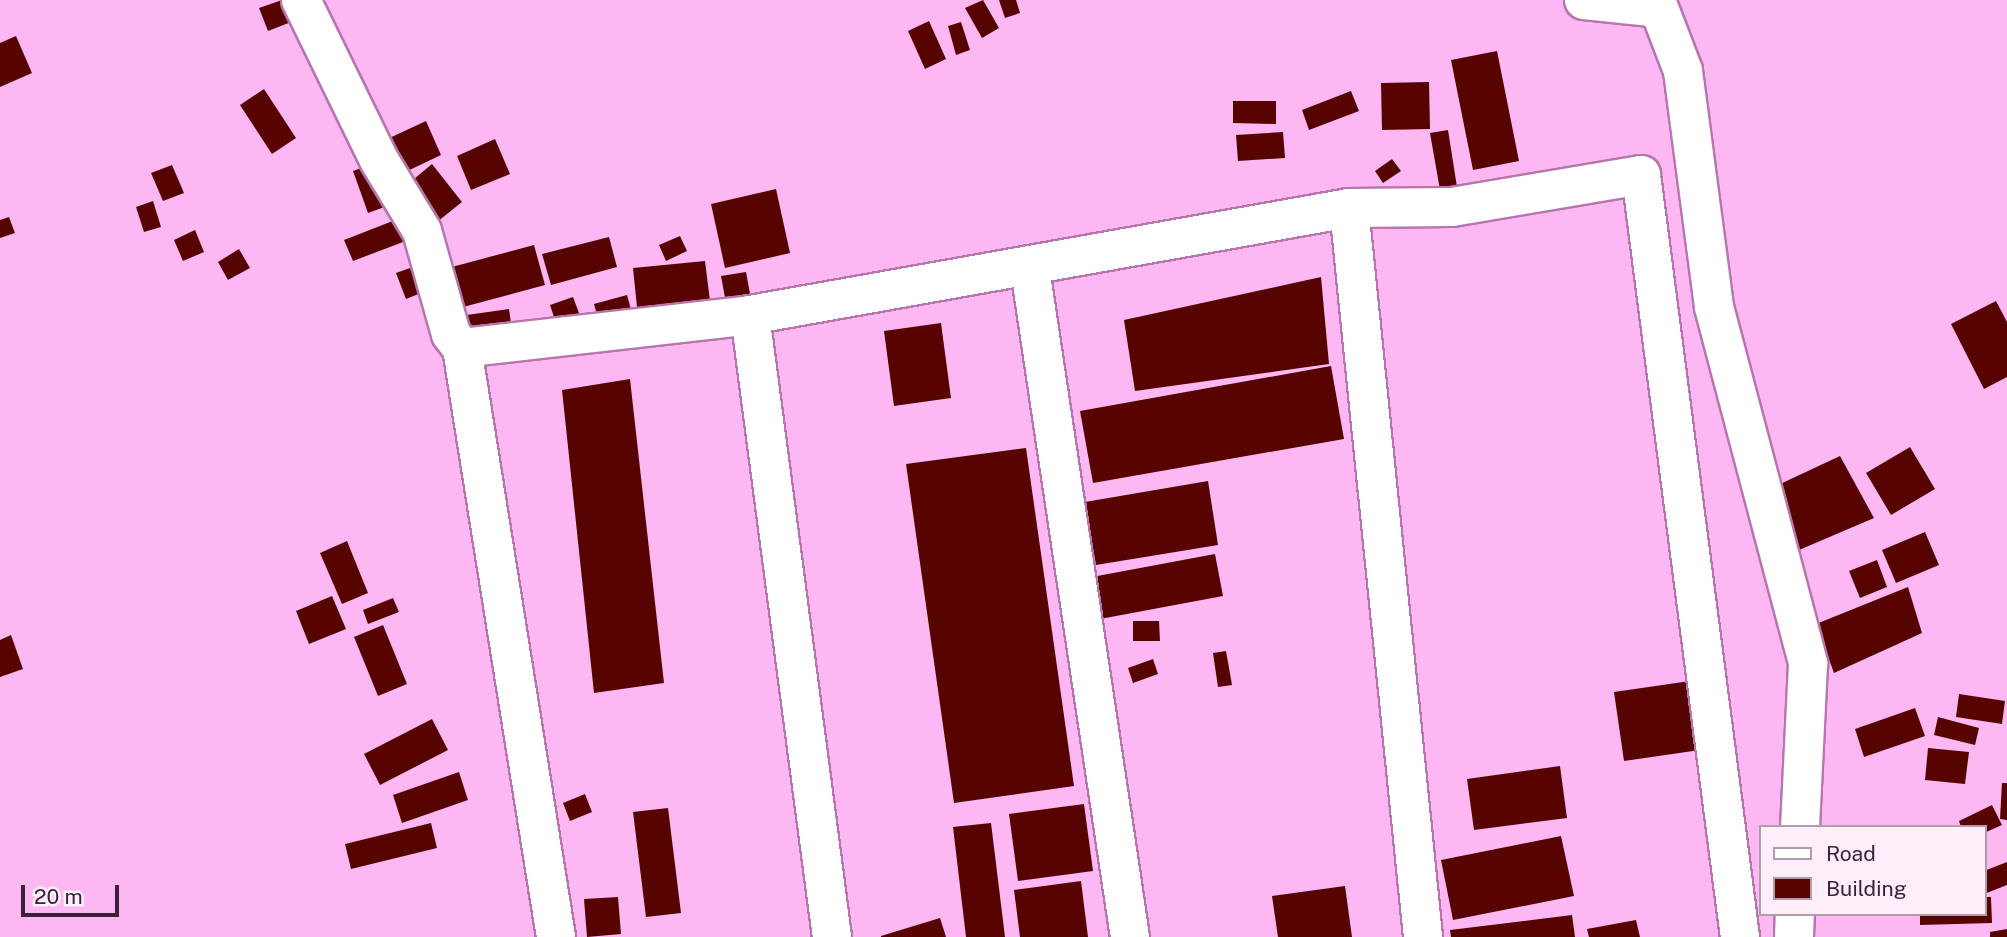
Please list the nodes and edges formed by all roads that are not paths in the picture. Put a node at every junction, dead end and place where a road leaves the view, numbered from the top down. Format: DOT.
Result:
graph roads {
  1 [pos="302,0"];
  2 [pos="1584,0"];
  3 [pos="1659,4"];
  4 [pos="1349,208"];
  5 [pos="1030,269"];
  6 [pos="750,316"];
  7 [pos="462,348"];
  8 [pos="1800,825"];
  9 [pos="1795,916"];
  10 [pos="556,937"];
  11 [pos="832,937"];
  12 [pos="1130,937"];
  13 [pos="1423,937"];
  14 [pos="1740,937"];
  15 [pos="1794,937"];
  1 -- 7 [label="street"];
  2 -- 3 [label="street"];
  3 -- 8 [label="street"];
  4 -- 5 [label="street"];
  4 -- 13 [label="street"];
  4 -- 14 [label="street"];
  5 -- 6 [label="street"];
  5 -- 12 [label="street"];
  6 -- 7 [label="street"];
  6 -- 11 [label="street"];
  7 -- 10 [label="street"];
  9 -- 15 [label="street"];
}
